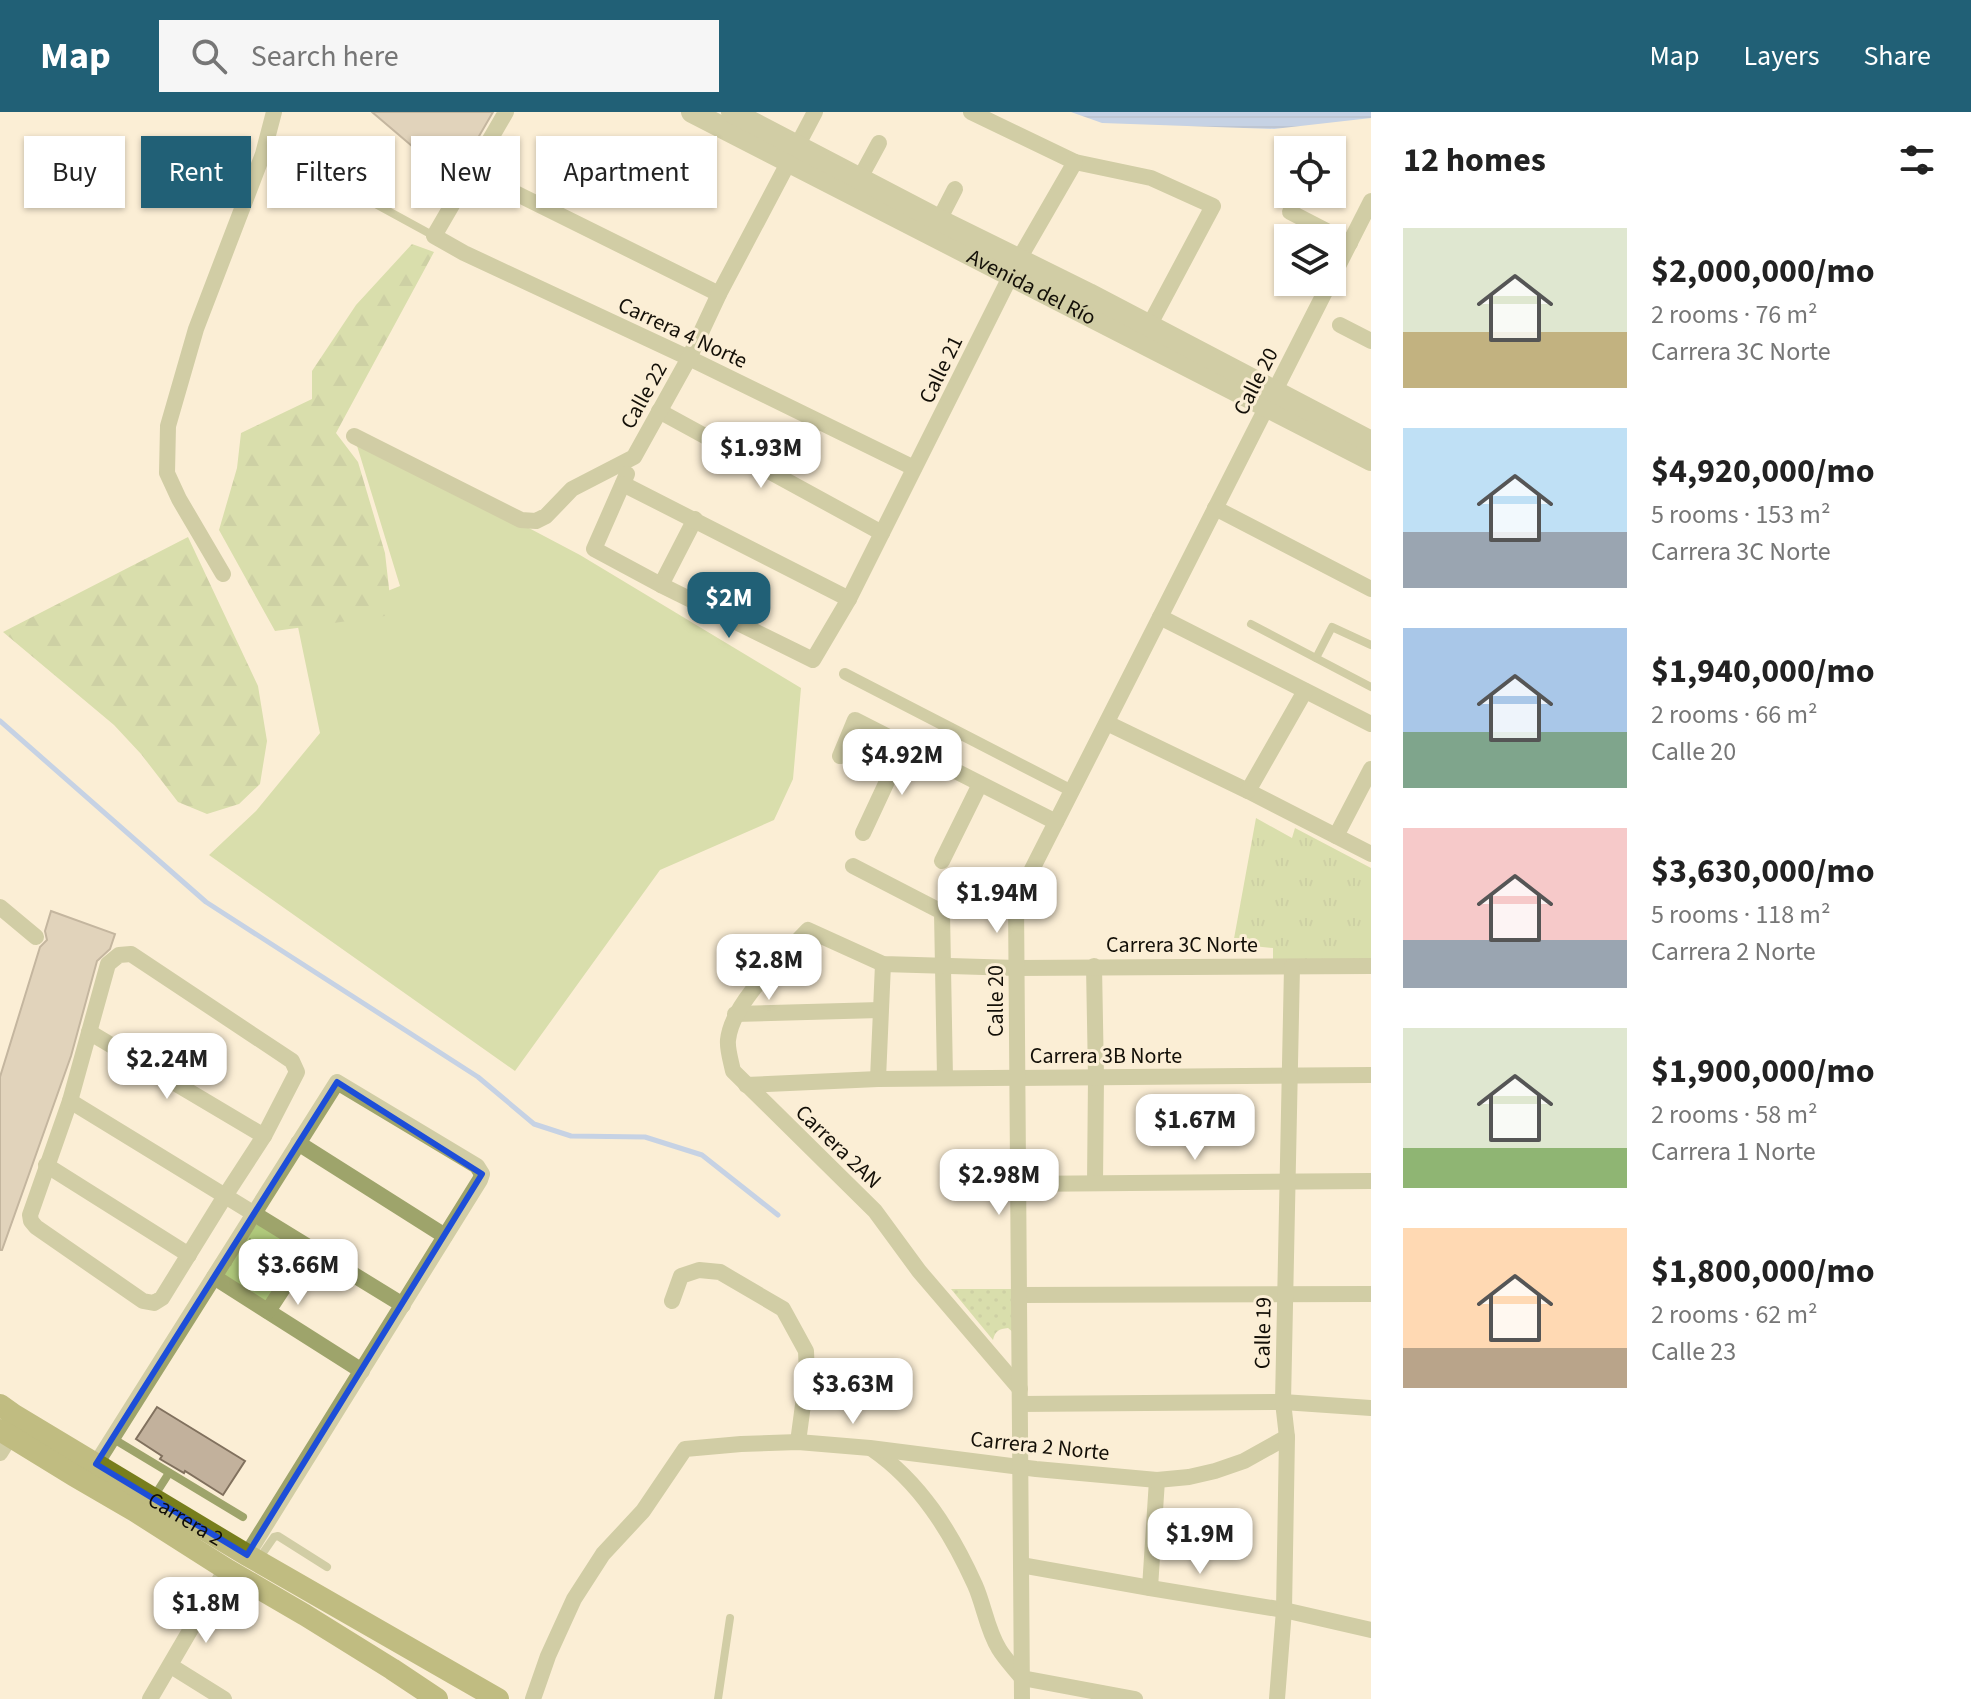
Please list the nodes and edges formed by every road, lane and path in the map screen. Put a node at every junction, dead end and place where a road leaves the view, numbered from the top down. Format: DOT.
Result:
graph roads {
  1 [pos="274,112"];
  2 [pos="506,112"];
  3 [pos="692,112"];
  4 [pos="732,112"];
  5 [pos="815,112"];
  6 [pos="971,112"];
  7 [pos="492,136"];
  8 [pos="879,143"];
  9 [pos="794,154"];
  10 [pos="1075,162"];
  11 [pos="860,178"];
  12 [pos="955,189"];
  13 [pos="520,195"];
  14 [pos="1371,201"];
  15 [pos="383,208"];
  16 [pos="450,208"];
  17 [pos="1290,212"];
  18 [pos="939,220"];
  19 [pos="434,236"];
  20 [pos="1350,243"];
  21 [pos="1346,251"];
  22 [pos="1015,267"];
  23 [pos="719,294"];
  24 [pos="1323,296"];
  25 [pos="1340,325"];
  26 [pos="1149,326"];
  27 [pos="1371,341"];
  28 [pos="689,358"];
  29 [pos="1270,400"];
  30 [pos="659,411"];
  31 [pos="354,436"];
  32 [pos="1371,442"];
  33 [pos="634,457"];
  34 [pos="1371,460"];
  35 [pos="914,468"];
  36 [pos="623,484"];
  37 [pos="1215,508"];
  38 [pos="695,519"];
  39 [pos="882,533"];
  40 [pos="223,574"];
  41 [pos="661,585"];
  42 [pos="1371,589"];
  43 [pos="849,599"];
  44 [pos="1160,617"];
  45 [pos="1251,624"];
  46 [pos="1371,645"];
  47 [pos="1316,658"];
  48 [pos="845,674"];
  49 [pos="1371,687"];
  50 [pos="1305,691"];
  51 [pos="1107,723"];
  52 [pos="1371,724"];
  53 [pos="904,745"];
  54 [pos="840,756"];
  55 [pos="1371,769"];
  56 [pos="980,784"];
  57 [pos="1072,791"];
  58 [pos="1248,791"];
  59 [pos="1056,822"];
  60 [pos="863,833"];
  61 [pos="1336,836"];
  62 [pos="1371,854"];
  63 [pos="942,861"];
  64 [pos="853,866"];
  65 [pos="0,907"];
  66 [pos="36,937"];
  67 [pos="883,964"];
  68 [pos="943,966"];
  69 [pos="1094,966"];
  70 [pos="1371,966"];
  71 [pos="1292,967"];
  72 [pos="1017,968"];
  73 [pos="880,1010"];
  74 [pos="735,1014"];
  75 [pos="89,1032"];
  76 [pos="1371,1075"];
  77 [pos="1290,1076"];
  78 [pos="1096,1077"];
  79 [pos="945,1078"];
  80 [pos="1017,1078"];
  81 [pos="878,1079"];
  82 [pos="746,1085"];
  83 [pos="70,1101"];
  84 [pos="264,1136"];
  85 [pos="298,1143"];
  86 [pos="46,1165"];
  87 [pos="1371,1181"];
  88 [pos="1287,1182"];
  89 [pos="1095,1183"];
  90 [pos="1019,1184"];
  91 [pos="225,1196"];
  92 [pos="254,1213"];
  93 [pos="445,1236"];
  94 [pos="310,1247"];
  95 [pos="189,1255"];
  96 [pos="214,1277"];
  97 [pos="1371,1294"];
  98 [pos="1019,1295"];
  99 [pos="1285,1295"];
  100 [pos="672,1301"];
  101 [pos="403,1305"];
  102 [pos="268,1311"];
  103 [pos="362,1371"];
  104 [pos="1020,1396"];
  105 [pos="1283,1402"];
  106 [pos="0,1405"];
  107 [pos="1371,1408"];
  108 [pos="1287,1437"];
  109 [pos="111,1438"];
  110 [pos="3,1440"];
  111 [pos="798,1442"];
  112 [pos="870,1448"];
  113 [pos="96,1464"];
  114 [pos="1020,1466"];
  115 [pos="169,1473"];
  116 [pos="1157,1480"];
  117 [pos="153,1498"];
  118 [pos="243,1517"];
  119 [pos="252,1558"];
  120 [pos="1021,1565"];
  121 [pos="327,1567"];
  122 [pos="226,1569"];
  123 [pos="1150,1588"];
  124 [pos="1284,1610"];
  125 [pos="730,1618"];
  126 [pos="1371,1630"];
  127 [pos="171,1666"];
  128 [pos="1022,1678"];
  129 [pos="150,1699"];
  130 [pos="224,1699"];
  131 [pos="437,1699"];
  132 [pos="498,1699"];
  133 [pos="533,1699"];
  134 [pos="718,1699"];
  135 [pos="1022,1699"];
  136 [pos="1135,1699"];
  137 [pos="1277,1699"];
  1 -- 40 [label="street"];
  2 -- 7 [label="street"];
  3 -- 9 [label="street, Avenida del Río"];
  4 -- 9 [label="street, Avenida del Río"];
  5 -- 9 [label="street, Calle 22"];
  6 -- 10 [label="street"];
  8 -- 11 [label="street"];
  9 -- 11 [label="street, Avenida del Río"];
  9 -- 22 [label="street, Avenida del Río"];
  9 -- 23 [label="street, Calle 22"];
  10 -- 22 [label="street, Calle 21"];
  10 -- 26 [label="street"];
  11 -- 18 [label="street, Avenida del Río"];
  12 -- 18 [label="street"];
  13 -- 23 [label="street"];
  14 -- 20 [label="street, Calle 20"];
  15 -- 19 [label="lane"];
  16 -- 19 [label="street"];
  17 -- 20 [label="street"];
  18 -- 22 [label="street, Avenida del Río"];
  19 -- 28 [label="street, Carrera 4 Norte"];
  20 -- 21 [label="street, Calle 20"];
  22 -- 26 [label="street, Avenida del Río"];
  22 -- 29 [label="street, Avenida del Río"];
  22 -- 35 [label="street, Calle 21"];
  23 -- 28 [label="street, Calle 22"];
  24 -- 29 [label="street, Calle 20"];
  25 -- 27 [label="street"];
  26 -- 29 [label="street, Avenida del Río"];
  28 -- 30 [label="street, Calle 22"];
  28 -- 35 [label="street, Carrera 4 Norte"];
  29 -- 32 [label="street, Avenida del Río"];
  29 -- 34 [label="street, Avenida del Río"];
  29 -- 37 [label="street, Calle 20"];
  30 -- 33 [label="street, Calle 22"];
  30 -- 39 [label="street"];
  31 -- 33 [label="street, Calle 22"];
  33 -- 36 [label="street"];
  35 -- 39 [label="street, Calle 21"];
  36 -- 38 [label="street"];
  36 -- 41 [label="street"];
  37 -- 42 [label="street"];
  37 -- 44 [label="street, Calle 20"];
  38 -- 41 [label="street"];
  38 -- 43 [label="street"];
  39 -- 43 [label="street, Calle 21"];
  41 -- 43 [label="street, Calle 21"];
  44 -- 50 [label="street"];
  44 -- 51 [label="street, Calle 20"];
  45 -- 47 [label="lane"];
  46 -- 47 [label="lane"];
  47 -- 49 [label="lane"];
  48 -- 57 [label="street"];
  50 -- 52 [label="street"];
  50 -- 58 [label="street"];
  51 -- 57 [label="street, Calle 20"];
  51 -- 58 [label="street"];
  53 -- 54 [label="street"];
  53 -- 56 [label="street"];
  53 -- 60 [label="street"];
  55 -- 61 [label="street"];
  56 -- 59 [label="street"];
  56 -- 63 [label="street"];
  57 -- 59 [label="street, Calle 20"];
  58 -- 61 [label="street"];
  59 -- 72 [label="street, Calle 20"];
  61 -- 62 [label="street"];
  64 -- 68 [label="street"];
  65 -- 66 [label="street"];
  67 -- 68 [label="street, Carrera 3C Norte"];
  67 -- 73 [label="street"];
  67 -- 74 [label="street, Carrera 3C Norte"];
  68 -- 72 [label="street, Carrera 3C Norte"];
  68 -- 79 [label="street"];
  69 -- 71 [label="street, Carrera 3C Norte"];
  69 -- 72 [label="street, Carrera 3C Norte"];
  69 -- 78 [label="street"];
  70 -- 71 [label="street, Carrera 3C Norte"];
  71 -- 77 [label="street, Calle 19"];
  72 -- 80 [label="street, Calle 20"];
  73 -- 74 [label="street"];
  73 -- 81 [label="street"];
  74 -- 82 [label="street, Carrera 2AN"];
  75 -- 83 [label="street"];
  75 -- 84 [label="street"];
  75 -- 84 [label="street"];
  76 -- 77 [label="street, Carrera 3B Norte"];
  77 -- 78 [label="street, Carrera 3B Norte"];
  77 -- 88 [label="street, Calle 19"];
  78 -- 80 [label="street, Carrera 3B Norte"];
  78 -- 89 [label="street"];
  79 -- 80 [label="street, Carrera 3B Norte"];
  79 -- 81 [label="street, Carrera 3B Norte"];
  80 -- 90 [label="street, Calle 20"];
  81 -- 82 [label="street, Carrera 3B Norte"];
  82 -- 104 [label="street, Carrera 2AN"];
  83 -- 86 [label="street"];
  83 -- 91 [label="street"];
  84 -- 91 [label="street"];
  85 -- 92 [label="street"];
  85 -- 93 [label="street"];
  85 -- 93 [label="street"];
  86 -- 95 [label="street"];
  86 -- 95 [label="street"];
  87 -- 88 [label="street"];
  88 -- 89 [label="street"];
  88 -- 99 [label="street, Calle 19"];
  89 -- 90 [label="street"];
  90 -- 98 [label="street, Calle 20"];
  91 -- 92 [label="street"];
  91 -- 95 [label="street"];
  92 -- 94 [label="street"];
  92 -- 96 [label="street"];
  93 -- 101 [label="street"];
  94 -- 101 [label="street"];
  94 -- 102 [label="street"];
  96 -- 102 [label="street"];
  96 -- 109 [label="street"];
  97 -- 99 [label="street"];
  98 -- 99 [label="street"];
  98 -- 104 [label="street, Calle 20"];
  99 -- 105 [label="street, Calle 19"];
  100 -- 111 [label="street"];
  101 -- 103 [label="street"];
  102 -- 103 [label="street"];
  103 -- 119 [label="street"];
  104 -- 105 [label="street"];
  104 -- 114 [label="street, Calle 20"];
  105 -- 107 [label="street"];
  105 -- 108 [label="street, Calle 19"];
  106 -- 113 [label="main road, Carrera 2"];
  108 -- 116 [label="street, Carrera 2 Norte"];
  108 -- 124 [label="street, Calle 19"];
  109 -- 113 [label="street"];
  109 -- 115 [label="lane"];
  110 -- 122 [label="main road, Carrera 2"];
  111 -- 112 [label="street, Carrera 2 Norte"];
  111 -- 133 [label="street, Carrera 2 Norte"];
  112 -- 114 [label="street, Carrera 2 Norte"];
  112 -- 128 [label="street"];
  113 -- 117 [label="main road, Carrera 2"];
  114 -- 116 [label="street, Carrera 2 Norte"];
  114 -- 120 [label="street, Calle 20"];
  115 -- 117 [label="lane"];
  115 -- 118 [label="lane"];
  116 -- 123 [label="street"];
  117 -- 119 [label="main road, Carrera 2"];
  119 -- 121 [label="lane"];
  119 -- 132 [label="main road, Carrera 2"];
  120 -- 123 [label="street"];
  120 -- 128 [label="street, Calle 20"];
  122 -- 127 [label="street"];
  122 -- 131 [label="main road, Carrera 2"];
  123 -- 124 [label="street"];
  124 -- 126 [label="street"];
  124 -- 137 [label="street, Calle 19"];
  125 -- 134 [label="lane"];
  127 -- 129 [label="street"];
  127 -- 130 [label="street"];
  128 -- 135 [label="street, Calle 20"];
  128 -- 136 [label="street"];
}
